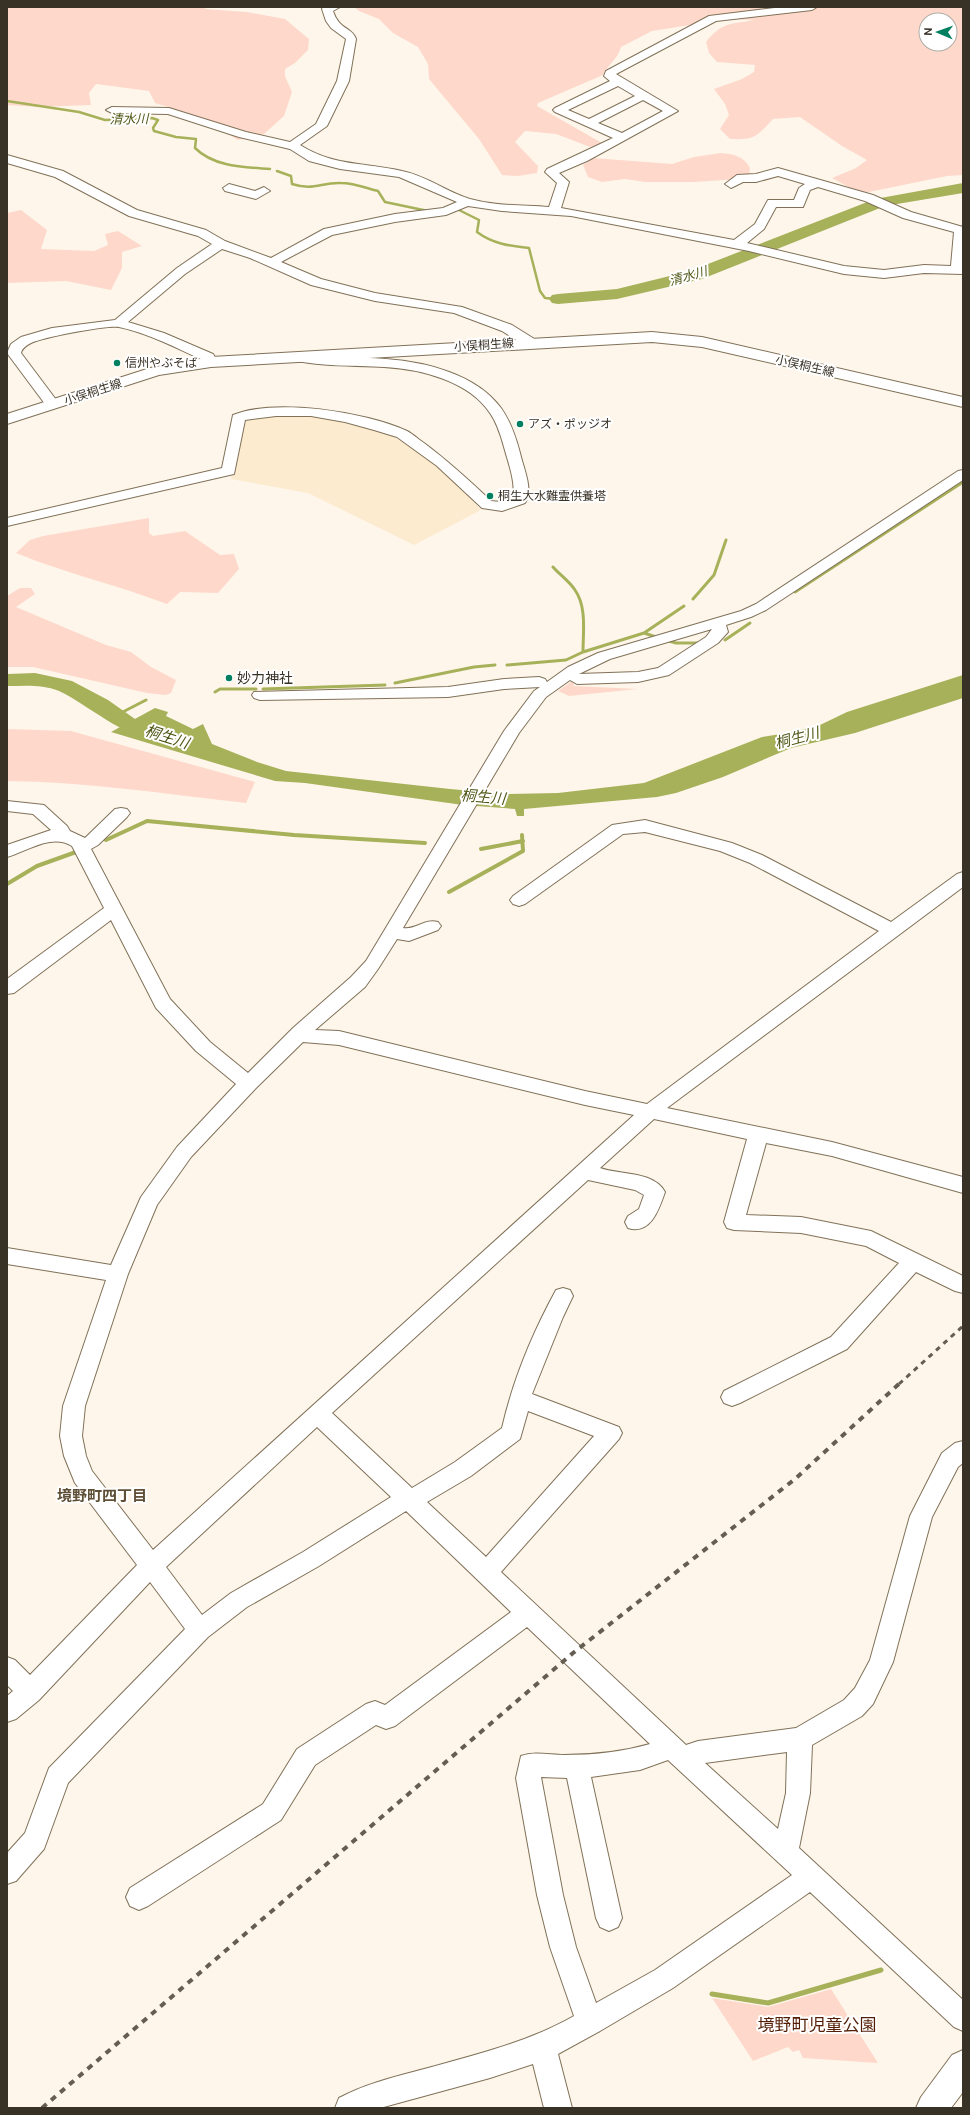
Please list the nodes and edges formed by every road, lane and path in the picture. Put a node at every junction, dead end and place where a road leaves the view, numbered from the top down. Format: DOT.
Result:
graph roads {
  1 [pos="335,7"];
  2 [pos="812,7"];
  3 [pos="618,82"];
  4 [pos="643,96"];
  5 [pos="112,110"];
  6 [pos="589,123"];
  7 [pos="621,137"];
  8 [pos="294,146"];
  9 [pos="7,158"];
  10 [pos="817,183"];
  11 [pos="731,184"];
  12 [pos="228,188"];
  13 [pos="264,190"];
  14 [pos="467,202"];
  15 [pos="554,209"];
  16 [pos="221,244"];
  17 [pos="736,245"];
  18 [pos="272,262"];
  19 [pos="960,270"];
  20 [pos="119,323"];
  21 [pos="531,343"];
  22 [pos="298,357"];
  23 [pos="211,362"];
  24 [pos="963,402"];
  25 [pos="53,405"];
  26 [pos="7,419"];
  27 [pos="963,474"];
  28 [pos="7,522"];
  29 [pos="717,622"];
  30 [pos="577,680"];
  31 [pos="539,682"];
  32 [pos="260,695"];
  33 [pos="7,806"];
  34 [pos="121,813"];
  35 [pos="61,835"];
  36 [pos="82,846"];
  37 [pos="7,851"];
  38 [pos="963,878"];
  39 [pos="519,900"];
  40 [pos="115,909"];
  41 [pos="432,926"];
  42 [pos="893,931"];
  43 [pos="393,932"];
  44 [pos="7,988"];
  45 [pos="300,1033"];
  46 [pos="249,1083"];
  47 [pos="650,1112"];
  48 [pos="758,1134"];
  49 [pos="585,1169"];
  50 [pos="963,1185"];
  51 [pos="635,1222"];
  52 [pos="7,1256"];
  53 [pos="913,1261"];
  54 [pos="118,1274"];
  55 [pos="962,1285"];
  56 [pos="563,1296"];
  57 [pos="732,1397"];
  58 [pos="520,1399"];
  59 [pos="317,1412"];
  60 [pos="963,1450"];
  61 [pos="409,1500"];
  62 [pos="151,1566"];
  63 [pos="486,1573"];
  64 [pos="528,1613"];
  65 [pos="200,1630"];
  66 [pos="7,1668"];
  67 [pos="30,1692"];
  68 [pos="7,1711"];
  69 [pos="800,1739"];
  70 [pos="677,1752"];
  71 [pos="578,1767"];
  72 [pos="785,1853"];
  73 [pos="7,1872"];
  74 [pos="809,1876"];
  75 [pos="139,1897"];
  76 [pos="609,1918"];
  77 [pos="963,2018"];
  78 [pos="591,2022"];
  79 [pos="543,2048"];
  80 [pos="963,2066"];
  81 [pos="349,2108"];
  82 [pos="558,2108"];
  83 [pos="932,2108"];
  1 -- 8 [label="street"];
  2 -- 3 [label="street"];
  3 -- 4 [label="street"];
  3 -- 6 [label="street"];
  4 -- 6 [label="street"];
  4 -- 7 [label="street"];
  5 -- 8 [label="street"];
  6 -- 7 [label="street"];
  7 -- 15 [label="street"];
  8 -- 14 [label="street"];
  9 -- 16 [label="street"];
  10 -- 11 [label="street"];
  10 -- 17 [label="street"];
  10 -- 19 [label="street"];
  12 -- 13 [label="street"];
  14 -- 15 [label="street"];
  14 -- 18 [label="street"];
  15 -- 17 [label="street"];
  16 -- 18 [label="street"];
  16 -- 20 [label="street"];
  17 -- 19 [label="street"];
  18 -- 21 [label="street"];
  20 -- 23 [label="street"];
  20 -- 25 [label="street"];
  21 -- 22 [label="main road, 小俣桐生線"];
  21 -- 24 [label="main road, 小俣桐生線"];
  22 -- 23 [label="main road, 小俣桐生線"];
  22 -- 28 [label="street"];
  23 -- 25 [label="main road, 小俣桐生線"];
  25 -- 26 [label="main road, 小俣桐生線"];
  27 -- 29 [label="street"];
  29 -- 30 [label="street"];
  29 -- 43 [label="street"];
  31 -- 32 [label="street"];
  33 -- 35 [label="street"];
  34 -- 36 [label="street"];
  35 -- 36 [label="street"];
  35 -- 37 [label="street"];
  36 -- 40 [label="street"];
  38 -- 42 [label="street"];
  39 -- 42 [label="street"];
  40 -- 44 [label="street"];
  40 -- 46 [label="street"];
  41 -- 43 [label="street"];
  42 -- 47 [label="street"];
  43 -- 45 [label="street"];
  45 -- 46 [label="street"];
  45 -- 47 [label="street"];
  46 -- 54 [label="street"];
  47 -- 48 [label="street"];
  47 -- 49 [label="street"];
  48 -- 50 [label="street"];
  48 -- 53 [label="street"];
  49 -- 51 [label="street"];
  49 -- 59 [label="street"];
  52 -- 54 [label="street"];
  53 -- 55 [label="street"];
  53 -- 57 [label="street"];
  54 -- 62 [label="street"];
  56 -- 58 [label="street"];
  58 -- 61 [label="street"];
  58 -- 63 [label="street"];
  59 -- 61 [label="street"];
  59 -- 62 [label="street"];
  60 -- 69 [label="street"];
  61 -- 63 [label="street"];
  61 -- 65 [label="street"];
  62 -- 65 [label="street"];
  62 -- 67 [label="street"];
  63 -- 64 [label="street"];
  64 -- 70 [label="street"];
  64 -- 75 [label="street"];
  65 -- 73 [label="street"];
  66 -- 67 [label="street"];
  67 -- 68 [label="street"];
  69 -- 70 [label="street"];
  69 -- 72 [label="street"];
  70 -- 71 [label="street"];
  70 -- 72 [label="street"];
  71 -- 76 [label="street"];
  71 -- 78 [label="street"];
  72 -- 74 [label="street"];
  74 -- 77 [label="street"];
  74 -- 78 [label="street"];
  78 -- 79 [label="street"];
  79 -- 81 [label="street"];
  79 -- 82 [label="street"];
  80 -- 83 [label="main road"];
}
